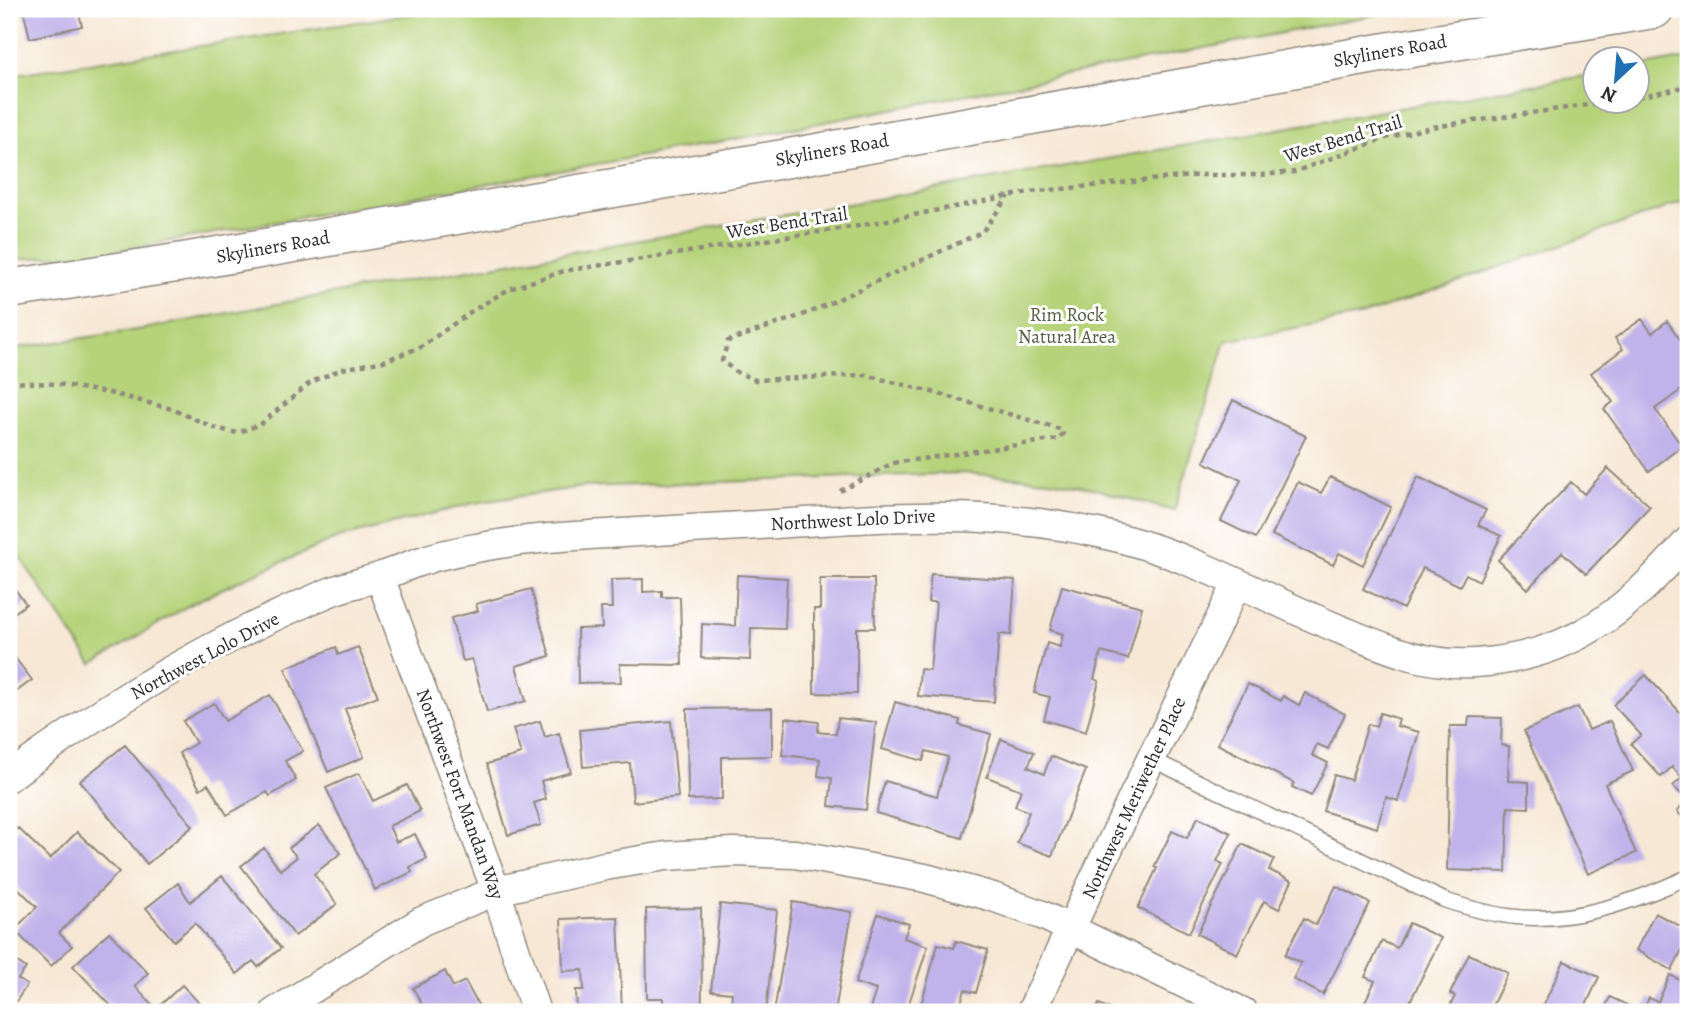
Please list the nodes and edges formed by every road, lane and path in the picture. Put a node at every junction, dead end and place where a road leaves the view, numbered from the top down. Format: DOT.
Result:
graph roads {
  1 [pos="1654,9"];
  2 [pos="1688,86"];
  3 [pos="1652,94"];
  4 [pos="1582,106"];
  5 [pos="1010,195"];
  6 [pos="9,289"];
  7 [pos="9,382"];
  8 [pos="832,495"];
  9 [pos="1688,541"];
  10 [pos="380,577"];
  11 [pos="1237,584"];
  12 [pos="1151,759"];
  13 [pos="9,776"];
  14 [pos="1688,877"];
  15 [pos="496,891"];
  16 [pos="1072,929"];
  17 [pos="275,1012"];
  18 [pos="536,1012"];
  19 [pos="1031,1012"];
  20 [pos="1242,1012"];
  1 -- 6 [label="street, Skyliners Road"];
  2 -- 3 [label="path"];
  4 -- 5 [label="path, West Bend Trail"];
  5 -- 7 [label="path, West Bend Trail"];
  5 -- 8 [label="path"];
  9 -- 11 [label="street, Northwest Lolo Drive"];
  10 -- 11 [label="street, Northwest Lolo Drive"];
  10 -- 13 [label="street, Northwest Lolo Drive"];
  10 -- 15 [label="street, Northwest Fort Mandan Way"];
  11 -- 12 [label="street, Northwest Meriwether Place"];
  12 -- 14 [label="lane"];
  12 -- 16 [label="street, Northwest Meriwether Place"];
  15 -- 16 [label="street"];
  15 -- 17 [label="street"];
  15 -- 18 [label="street, Northwest Fort Mandan Way"];
  16 -- 19 [label="street, Northwest Meriwether Place"];
  16 -- 20 [label="street"];
}
